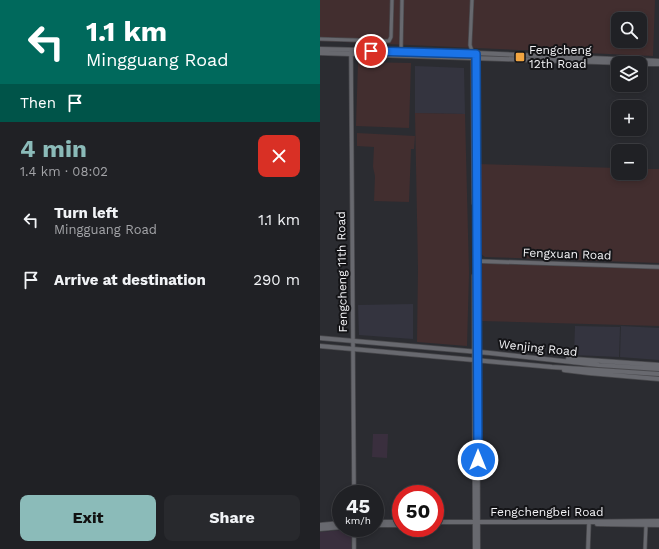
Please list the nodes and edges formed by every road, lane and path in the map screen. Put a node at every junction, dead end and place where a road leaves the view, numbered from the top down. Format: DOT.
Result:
graph roads {
  1 [pos="392,0"];
  2 [pos="402,0"];
  3 [pos="472,0"];
  4 [pos="320,39"];
  5 [pos="320,49"];
  6 [pos="351,52"];
  7 [pos="320,53"];
  8 [pos="401,53"];
  9 [pos="475,56"];
  10 [pos="659,61"];
  11 [pos="611,62"];
  12 [pos="647,64"];
  13 [pos="659,64"];
  14 [pos="476,261"];
  15 [pos="659,267"];
  16 [pos="320,338"];
  17 [pos="353,341"];
  18 [pos="320,346"];
  19 [pos="353,349"];
  20 [pos="476,352"];
  21 [pos="476,360"];
  22 [pos="557,360"];
  23 [pos="659,365"];
  24 [pos="552,367"];
  25 [pos="659,369"];
  26 [pos="659,374"];
  27 [pos="659,379"];
  28 [pos="354,485"];
  29 [pos="659,521"];
  30 [pos="444,523"];
  31 [pos="477,523"];
  32 [pos="589,523"];
  33 [pos="646,523"];
  34 [pos="332,524"];
  35 [pos="320,525"];
  36 [pos="659,525"];
  37 [pos="332,528"];
  38 [pos="320,529"];
  39 [pos="354,537"];
  40 [pos="354,549"];
  41 [pos="477,549"];
  42 [pos="588,549"];
  43 [pos="646,549"];
  1 -- 4 [label="street"];
  2 -- 8 [label="street"];
  3 -- 9 [label="street"];
  5 -- 6 [label="main road"];
  6 -- 7 [label="main road"];
  6 -- 8 [label="main road"];
  6 -- 17 [label="street, Fengcheng 11th Road"];
  8 -- 9 [label="main road"];
  9 -- 10 [label="main road"];
  9 -- 11 [label="main road"];
  9 -- 14 [label="main road"];
  12 -- 13 [label="main road"];
  14 -- 15 [label="street, Fengxuan Road"];
  14 -- 20 [label="main road"];
  16 -- 17 [label="main road, Wenjing Road"];
  17 -- 19 [label="street, Fengcheng 11th Road"];
  17 -- 20 [label="main road, Wenjing Road"];
  18 -- 19 [label="main road, Wenjing Road"];
  19 -- 21 [label="main road, Wenjing Road"];
  19 -- 28 [label="street, Fengcheng 11th Road"];
  20 -- 21 [label="main road"];
  20 -- 22 [label="main road, Wenjing Road"];
  21 -- 24 [label="main road, Wenjing Road"];
  21 -- 31 [label="main road"];
  22 -- 23 [label="main road"];
  22 -- 25 [label="main road, Wenjing Road"];
  24 -- 26 [label="main road, Wenjing Road"];
  24 -- 27 [label="main road"];
  29 -- 33 [label="main road, Fengchengbei Road"];
  30 -- 31 [label="main road, Fengchengbei Road"];
  31 -- 32 [label="main road, Fengchengbei Road"];
  31 -- 41 [label="main road"];
  32 -- 33 [label="main road, Fengchengbei Road"];
  32 -- 42 [label="street"];
  33 -- 36 [label="main road, Fengchengbei Road"];
  33 -- 43 [label="street"];
  34 -- 35 [label="main road"];
  37 -- 38 [label="main road"];
  39 -- 40 [label="street"];
}
